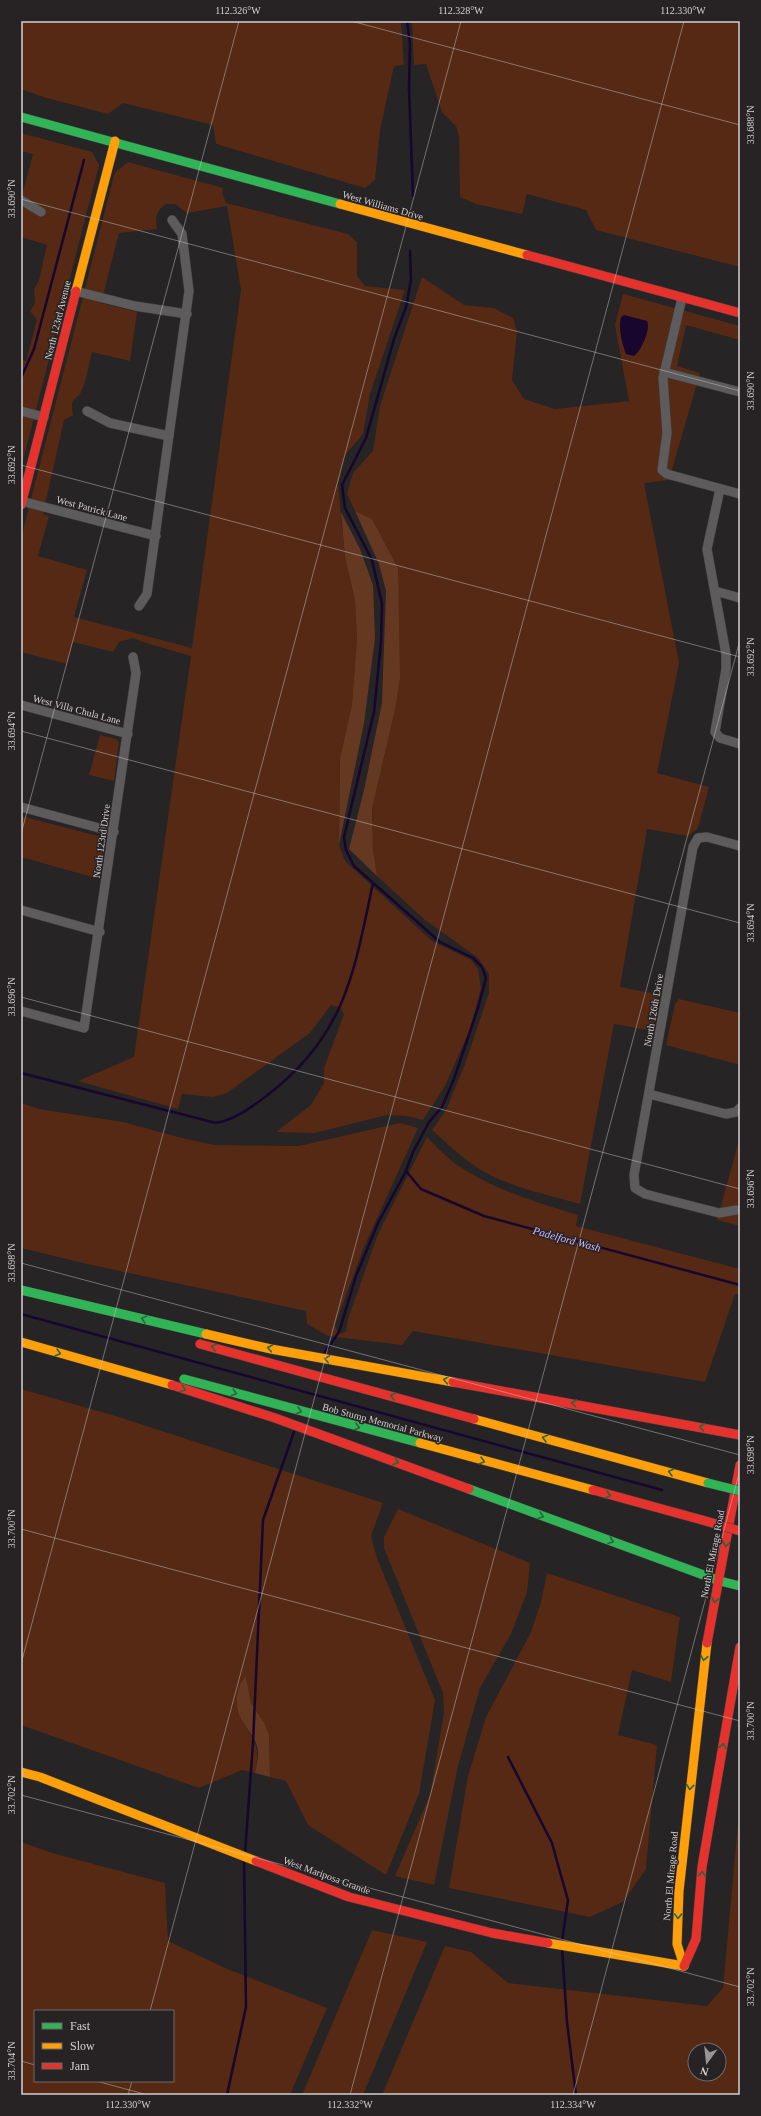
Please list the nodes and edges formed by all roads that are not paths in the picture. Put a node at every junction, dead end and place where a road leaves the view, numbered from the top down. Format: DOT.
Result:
graph roads {
  1 [pos="21,117"];
  2 [pos="115,141"];
  3 [pos="21,200"];
  4 [pos="41,212"];
  5 [pos="172,220"];
  6 [pos="75,291"];
  7 [pos="682,298"];
  8 [pos="740,313"];
  9 [pos="187,314"];
  10 [pos="664,372"];
  11 [pos="740,392"];
  12 [pos="21,411"];
  13 [pos="87,411"];
  14 [pos="44,417"];
  15 [pos="169,436"];
  16 [pos="720,489"];
  17 [pos="740,494"];
  18 [pos="21,502"];
  19 [pos="156,536"];
  20 [pos="715,591"];
  21 [pos="740,598"];
  22 [pos="139,606"];
  23 [pos="133,657"];
  24 [pos="21,705"];
  25 [pos="128,734"];
  26 [pos="740,744"];
  27 [pos="21,807"];
  28 [pos="114,832"];
  29 [pos="740,846"];
  30 [pos="21,910"];
  31 [pos="100,932"];
  32 [pos="21,1011"];
  33 [pos="649,1094"];
  34 [pos="738,1110"];
  35 [pos="736,1210"];
  36 [pos="21,1290"];
  37 [pos="21,1295"];
  38 [pos="21,1333"];
  39 [pos="171,1336"];
  40 [pos="21,1342"];
  41 [pos="193,1342"];
  42 [pos="740,1435"];
  43 [pos="740,1465"];
  44 [pos="740,1491"];
  45 [pos="740,1531"];
  46 [pos="720,1580"];
  47 [pos="740,1586"];
  48 [pos="740,1647"];
  49 [pos="21,1772"];
  50 [pos="684,1966"];
  1 -- 2 [label="main road, West Williams Drive"];
  2 -- 6 [label="main road, North 123rd Avenue"];
  2 -- 7 [label="main road, West Williams Drive"];
  3 -- 4 [label="street"];
  5 -- 9 [label="street"];
  6 -- 9 [label="street"];
  6 -- 14 [label="main road, North 123rd Avenue"];
  7 -- 8 [label="main road, West Williams Drive"];
  7 -- 10 [label="street"];
  9 -- 15 [label="street"];
  10 -- 11 [label="street"];
  10 -- 16 [label="street"];
  12 -- 14 [label="street"];
  13 -- 15 [label="street"];
  14 -- 18 [label="main road, North 123rd Avenue"];
  15 -- 19 [label="street"];
  16 -- 17 [label="street"];
  16 -- 20 [label="street"];
  18 -- 19 [label="street, West Patrick Lane"];
  19 -- 22 [label="street"];
  20 -- 21 [label="street"];
  20 -- 26 [label="street"];
  23 -- 25 [label="street, North 123rd Drive"];
  24 -- 25 [label="street, West Villa Chula Lane"];
  25 -- 28 [label="street, North 123rd Drive"];
  27 -- 28 [label="street"];
  28 -- 31 [label="street, North 123rd Drive"];
  29 -- 33 [label="street, North 126th Drive"];
  30 -- 31 [label="street"];
  31 -- 32 [label="street, North 123rd Drive"];
  33 -- 34 [label="street"];
  33 -- 35 [label="street, North 126th Drive"];
  42 -- 36 [label="main road, one-way"];
  37 -- 39 [label="main road"];
  38 -- 45 [label="main road, Bob Stump Memorial Parkway, one-way, bridge"];
  40 -- 46 [label="main road, one-way"];
  44 -- 41 [label="main road, one-way, bridge"];
  43 -- 46 [label="main road, North El Mirage Road, one-way"];
  46 -- 47 [label="main road"];
  46 -- 50 [label="main road, North El Mirage Road, one-way"];
  50 -- 48 [label="main road, one-way"];
  49 -- 50 [label="main road, West Mariposa Grande"];
}
